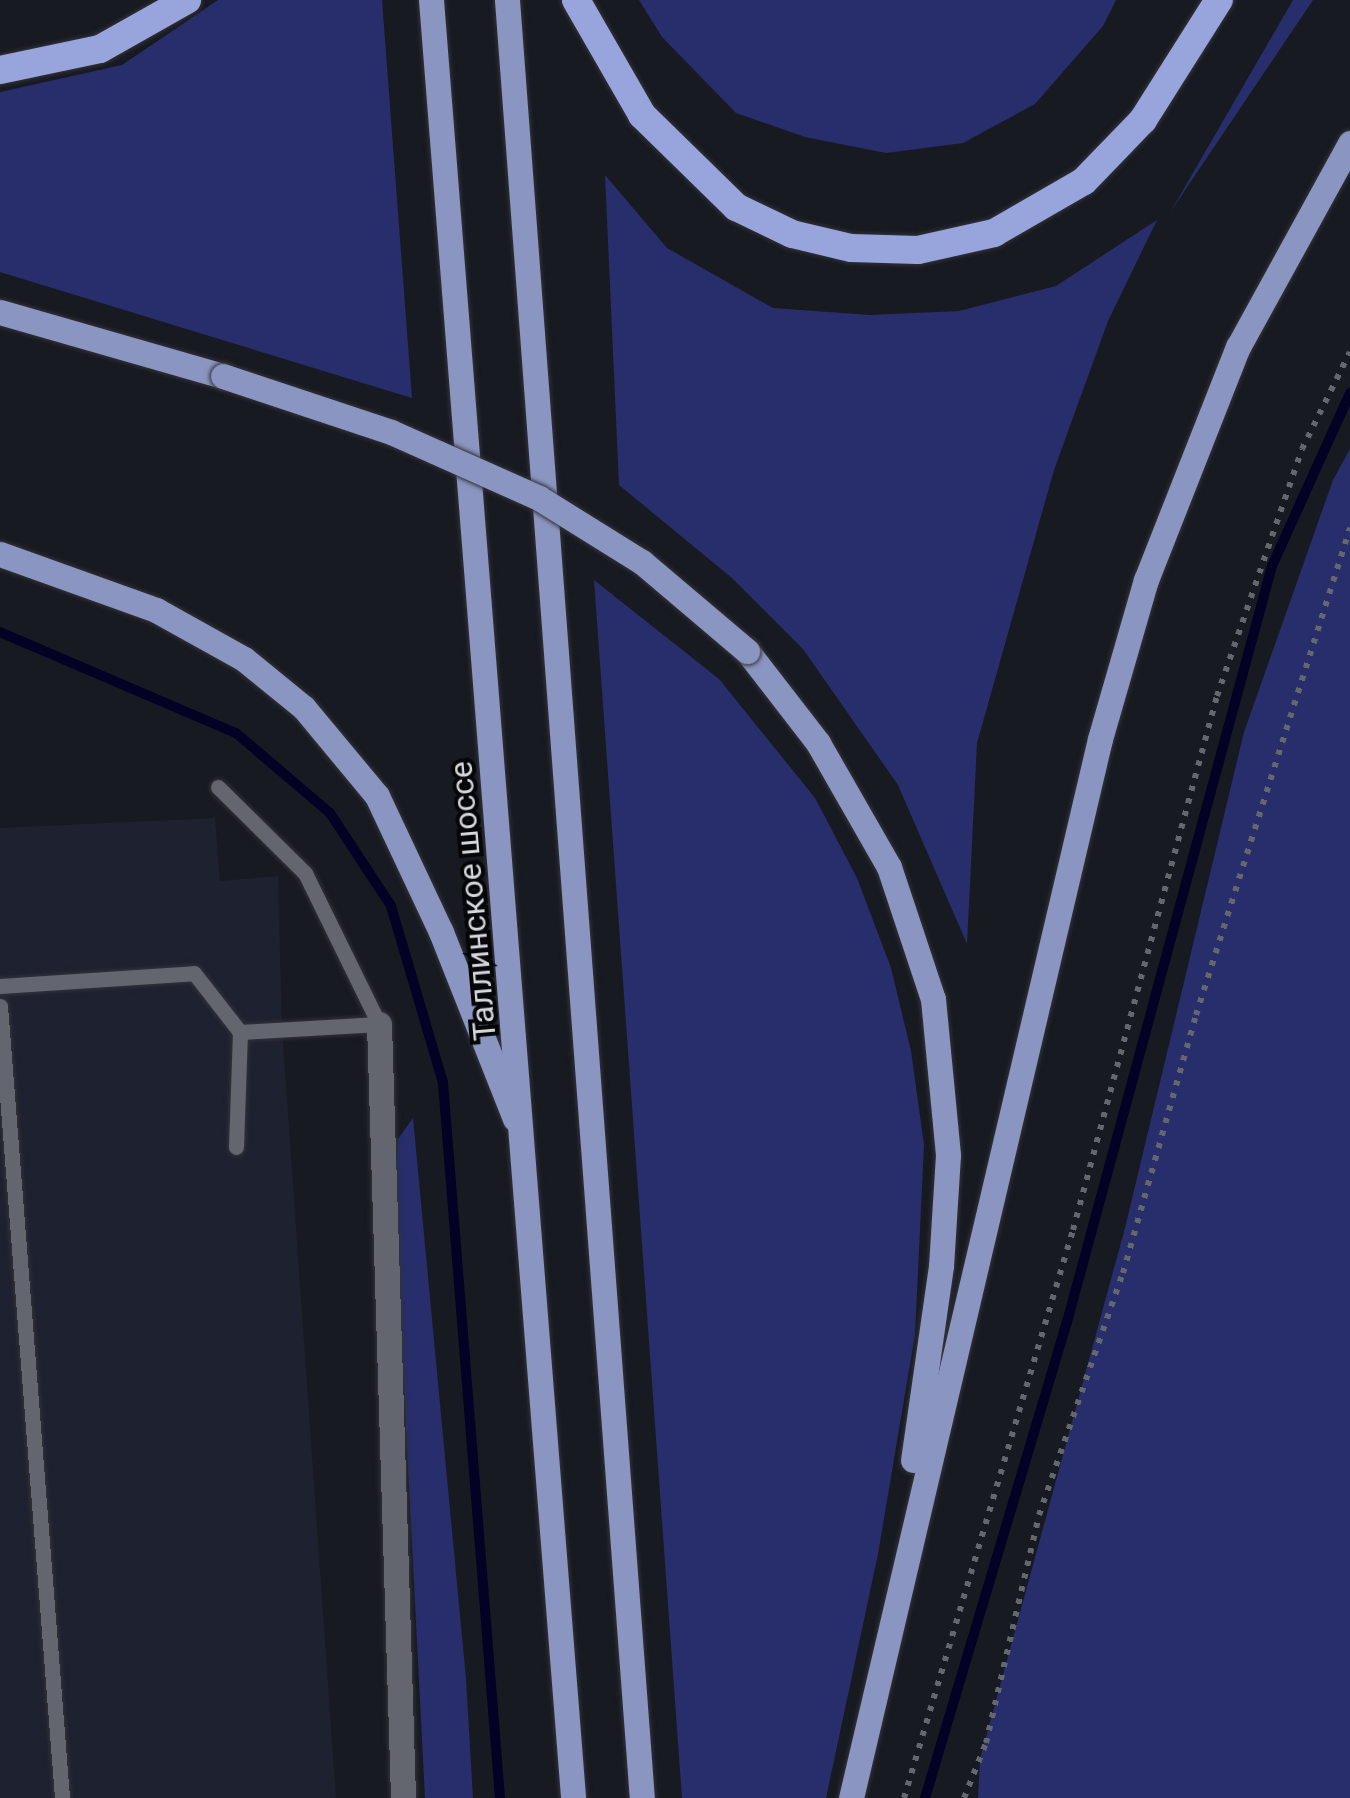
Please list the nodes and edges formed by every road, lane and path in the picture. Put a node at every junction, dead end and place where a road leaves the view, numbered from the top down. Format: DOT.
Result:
graph roads {
  1 [pos="187,0"];
  2 [pos="430,0"];
  3 [pos="507,0"];
  4 [pos="576,0"];
  5 [pos="1219,0"];
  6 [pos="0,70"];
  7 [pos="1350,142"];
  8 [pos="0,312"];
  9 [pos="1350,352"];
  10 [pos="1350,528"];
  11 [pos="0,554"];
  12 [pos="218,786"];
  13 [pos="0,986"];
  14 [pos="0,1006"];
  15 [pos="379,1024"];
  16 [pos="240,1032"];
  17 [pos="236,1147"];
  18 [pos="526,1147"];
  19 [pos="890,1618"];
  20 [pos="62,1798"];
  21 [pos="403,1798"];
  22 [pos="573,1798"];
  23 [pos="642,1798"];
  24 [pos="851,1798"];
  25 [pos="904,1798"];
  26 [pos="964,1798"];
  1 -- 6 [label="highway"];
  2 -- 18 [label="main road, Таллинское шоссе"];
  3 -- 23 [label="main road"];
  4 -- 5 [label="highway"];
  7 -- 19 [label="main road"];
  8 -- 19 [label="main road, bridge"];
  9 -- 25 [label="path"];
  10 -- 26 [label="path"];
  11 -- 18 [label="main road"];
  12 -- 15 [label="lane"];
  13 -- 16 [label="lane"];
  14 -- 20 [label="lane"];
  15 -- 16 [label="lane"];
  15 -- 21 [label="street"];
  16 -- 17 [label="lane"];
  18 -- 22 [label="main road, Таллинское шоссе"];
  19 -- 24 [label="main road"];
}
